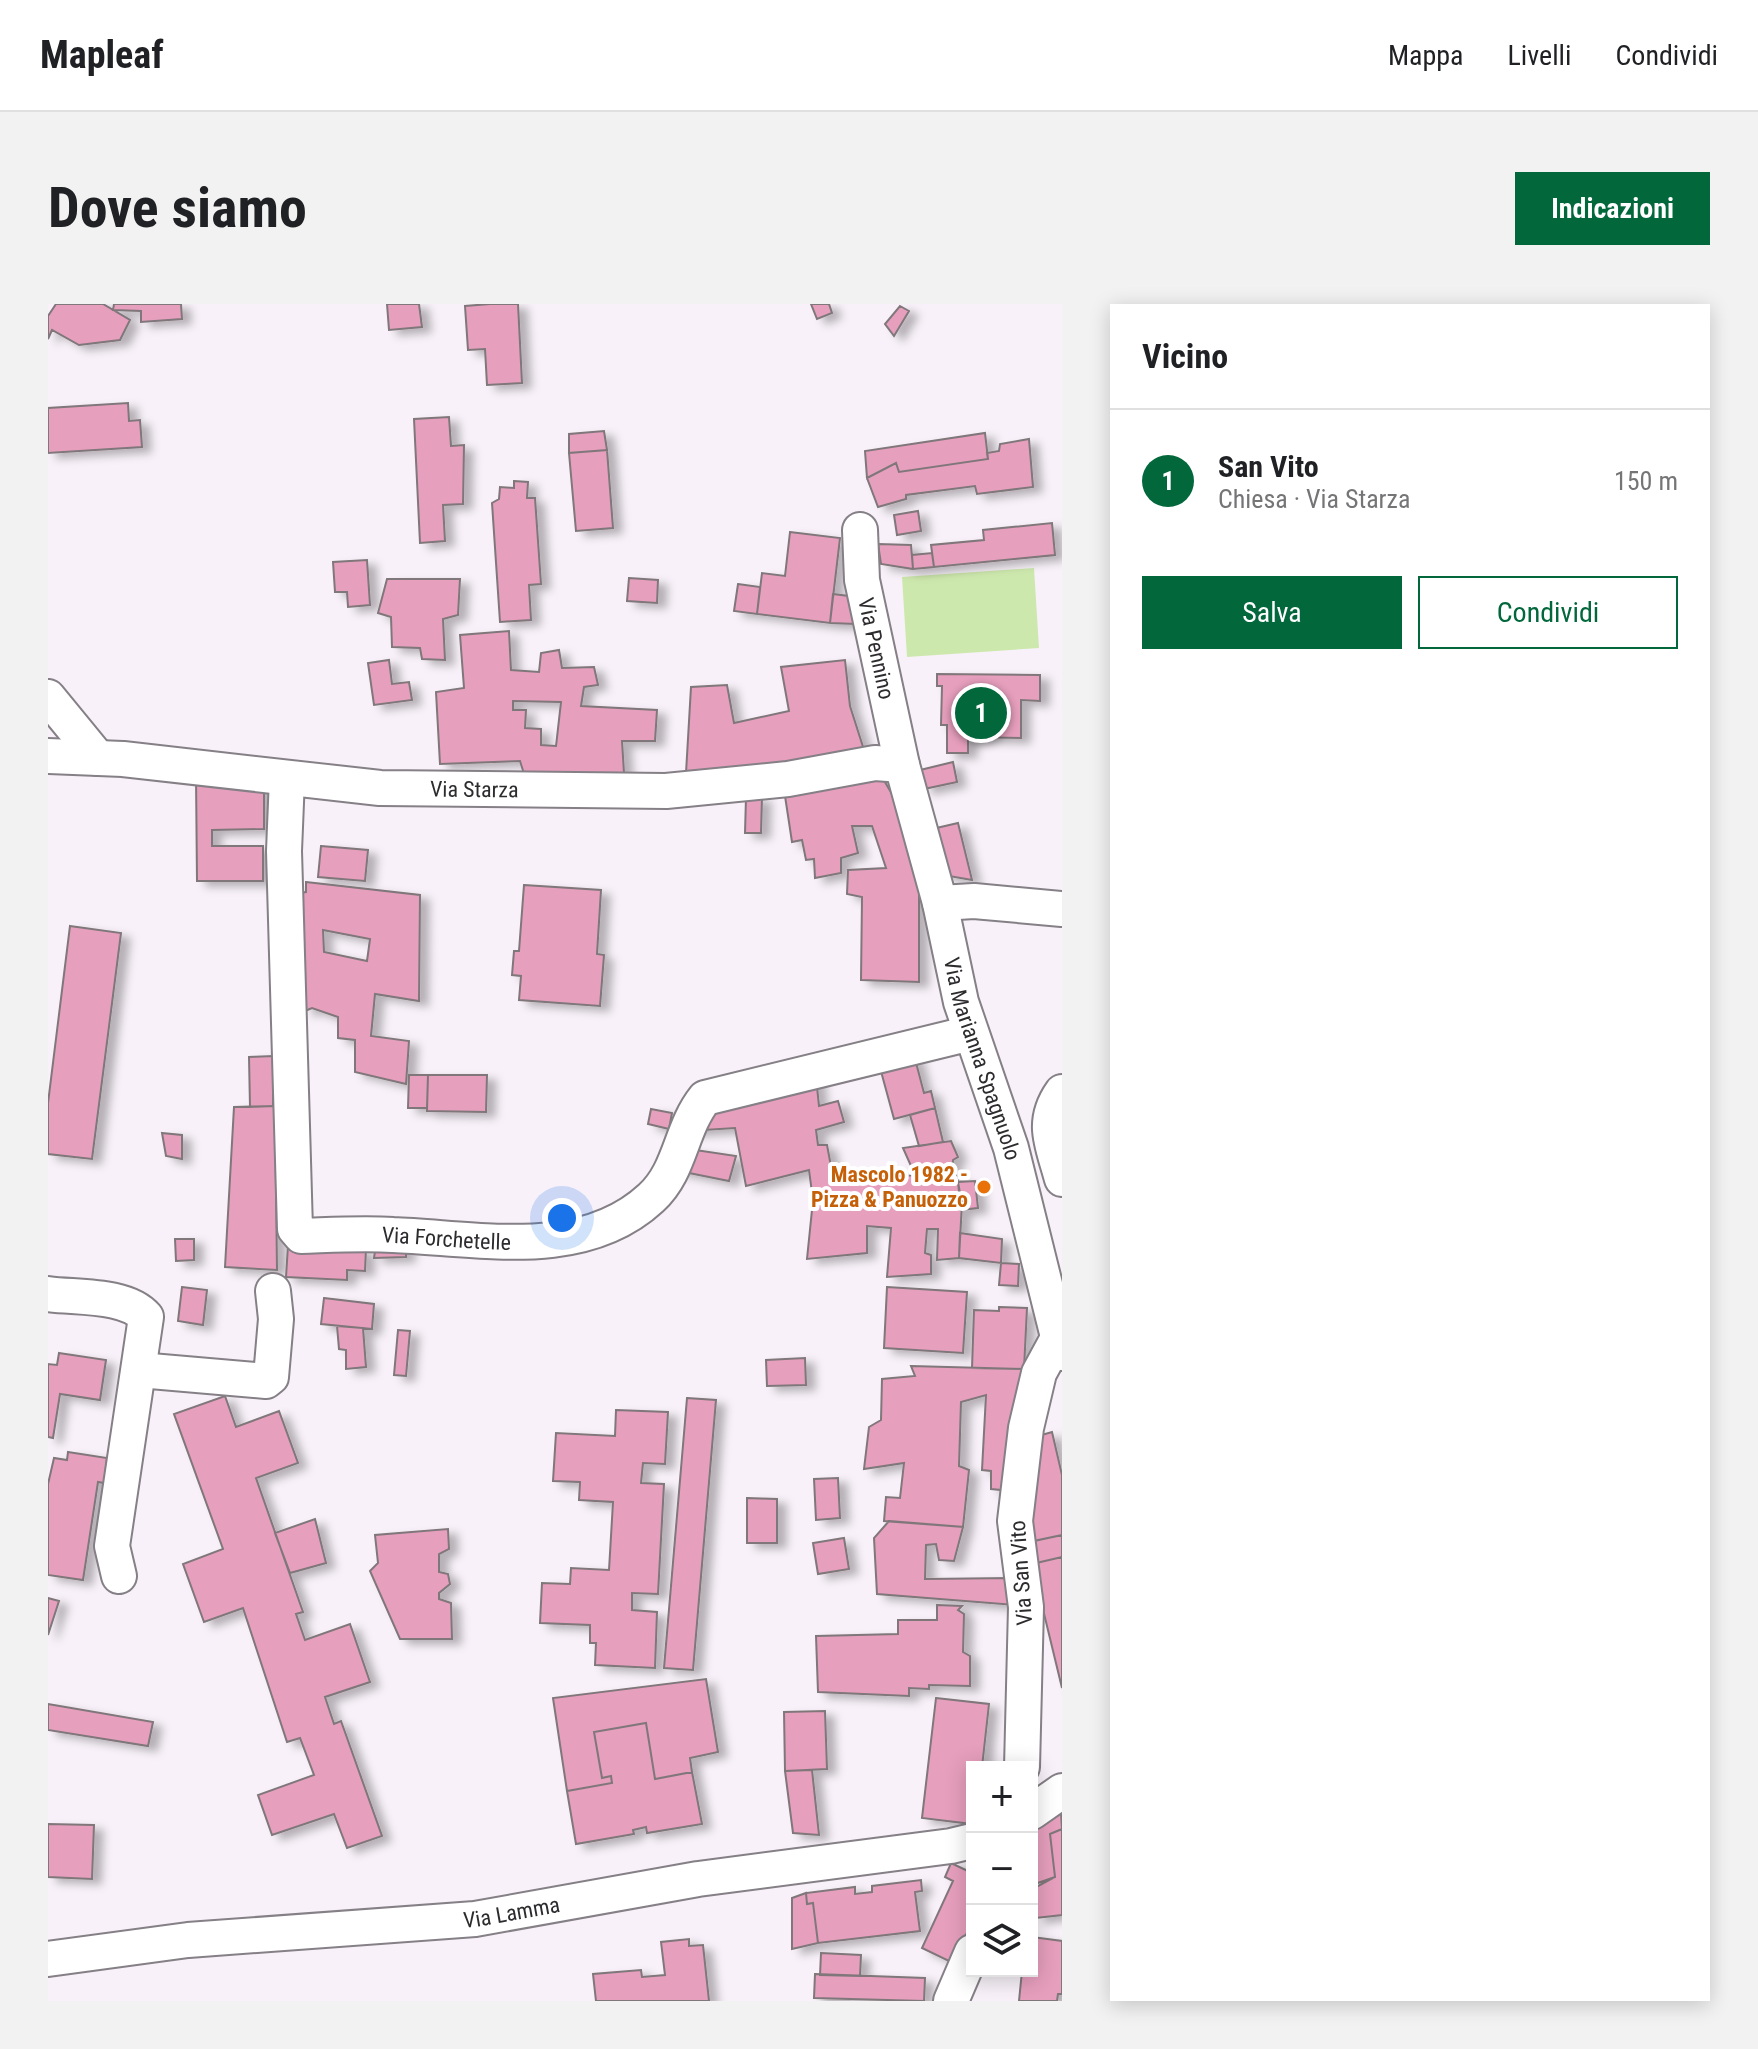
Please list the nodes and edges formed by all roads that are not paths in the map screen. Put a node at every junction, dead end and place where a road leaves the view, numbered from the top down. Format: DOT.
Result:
graph roads {
  1 [pos="860,530"];
  2 [pos="48,697"];
  3 [pos="48,756"];
  4 [pos="98,758"];
  5 [pos="902,765"];
  6 [pos="287,778"];
  7 [pos="940,903"];
  8 [pos="1062,909"];
  9 [pos="971,1033"];
  10 [pos="1062,1092"];
  11 [pos="1062,1179"];
  12 [pos="273,1291"];
  13 [pos="48,1294"];
  14 [pos="1060,1346"];
  15 [pos="139,1370"];
  16 [pos="119,1576"];
  17 [pos="1022,1761"];
  18 [pos="1062,1791"];
  19 [pos="1038,1808"];
  20 [pos="966,1842"];
  21 [pos="48,1959"];
  22 [pos="966,1966"];
  23 [pos="951,2001"];
  1 -- 5 [label="street, Via Pennino"];
  2 -- 4 [label="street"];
  3 -- 4 [label="street, Via Starza"];
  4 -- 6 [label="street, Via Starza"];
  5 -- 6 [label="street, Via Starza"];
  5 -- 7 [label="street, Via Marianna Spagnuolo"];
  6 -- 9 [label="street, Via Forchetelle"];
  7 -- 8 [label="street"];
  7 -- 9 [label="street, Via Marianna Spagnuolo"];
  9 -- 14 [label="street, Via Marianna Spagnuolo"];
  10 -- 11 [label="street"];
  12 -- 15 [label="street"];
  13 -- 15 [label="street"];
  14 -- 17 [label="street, Via San Vito"];
  15 -- 16 [label="street"];
  18 -- 19 [label="street"];
  20 -- 21 [label="street, Via Lamma"];
  22 -- 23 [label="street"];
}
